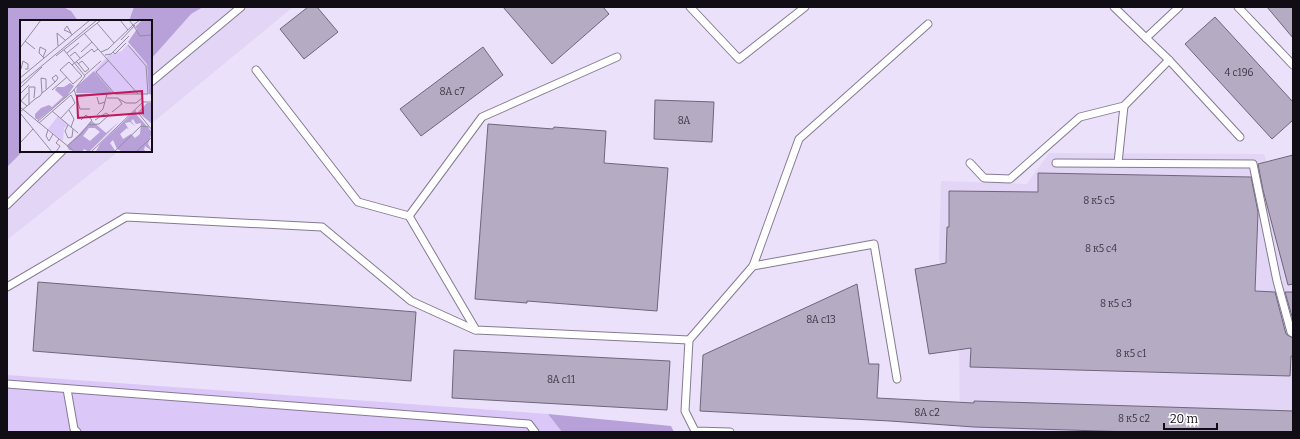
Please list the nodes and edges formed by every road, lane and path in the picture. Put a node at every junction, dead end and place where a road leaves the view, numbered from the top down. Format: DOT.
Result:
graph roads {
  1 [pos="241,7"];
  2 [pos="690,7"];
  3 [pos="805,7"];
  4 [pos="1114,7"];
  5 [pos="1179,7"];
  6 [pos="1238,7"];
  7 [pos="928,24"];
  8 [pos="1146,38"];
  9 [pos="617,57"];
  10 [pos="1169,60"];
  11 [pos="1293,65"];
  12 [pos="256,70"];
  13 [pos="152,81"];
  14 [pos="1124,106"];
  15 [pos="1240,137"];
  16 [pos="61,152"];
  17 [pos="970,163"];
  18 [pos="1056,163"];
  19 [pos="1118,163"];
  20 [pos="7,206"];
  21 [pos="409,216"];
  22 [pos="753,266"];
  23 [pos="7,288"];
  24 [pos="476,330"];
  25 [pos="1293,332"];
  26 [pos="690,340"];
  27 [pos="897,379"];
  28 [pos="7,384"];
  29 [pos="67,389"];
  30 [pos="77,432"];
  31 [pos="535,432"];
  32 [pos="730,432"];
  1 -- 13 [label="lane"];
  2 -- 3 [label="lane"];
  4 -- 8 [label="lane"];
  5 -- 8 [label="lane"];
  6 -- 11 [label="lane"];
  7 -- 22 [label="lane"];
  8 -- 10 [label="lane"];
  9 -- 21 [label="lane"];
  10 -- 14 [label="lane"];
  10 -- 15 [label="lane"];
  12 -- 21 [label="lane"];
  14 -- 17 [label="lane"];
  14 -- 19 [label="lane"];
  16 -- 20 [label="lane"];
  18 -- 19 [label="lane"];
  19 -- 25 [label="lane"];
  21 -- 24 [label="lane"];
  22 -- 26 [label="lane"];
  22 -- 27 [label="lane"];
  23 -- 24 [label="lane"];
  24 -- 26 [label="lane"];
  26 -- 32 [label="lane"];
  28 -- 29 [label="lane"];
  29 -- 30 [label="lane"];
  29 -- 31 [label="lane"];
}
